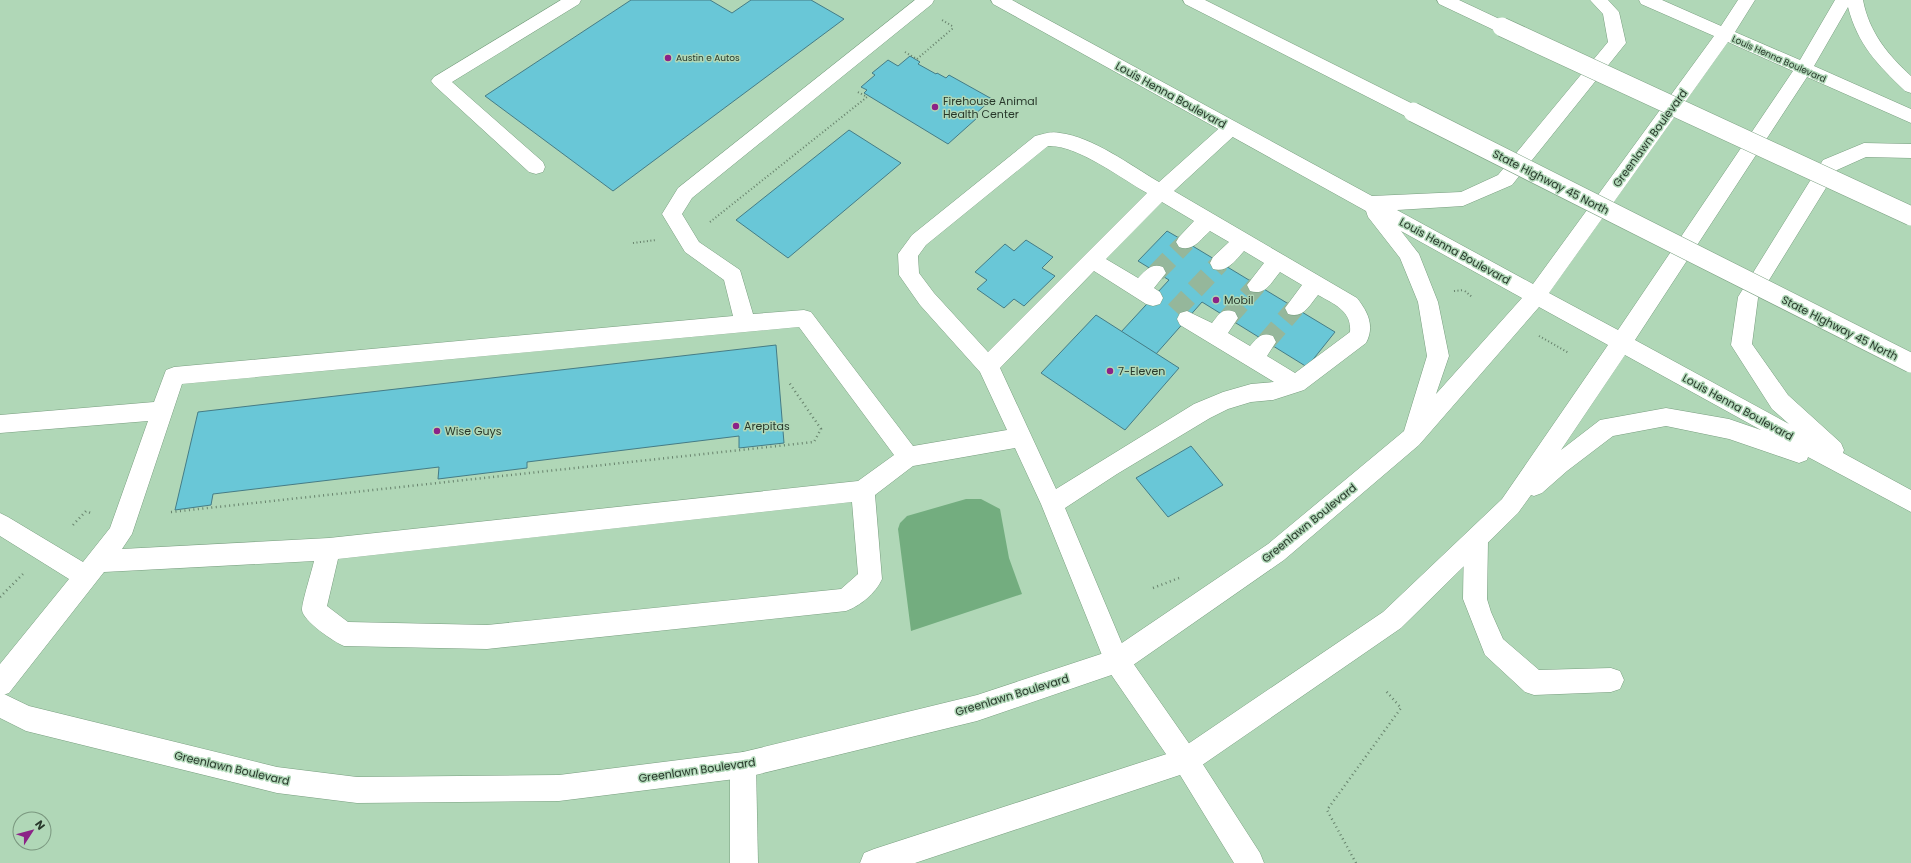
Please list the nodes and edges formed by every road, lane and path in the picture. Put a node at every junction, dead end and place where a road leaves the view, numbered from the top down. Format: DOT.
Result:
graph roads {
  1 [pos="573,0"];
  2 [pos="926,0"];
  3 [pos="999,0"];
  4 [pos="1191,0"];
  5 [pos="1445,0"];
  6 [pos="1598,0"];
  7 [pos="1647,0"];
  8 [pos="1747,0"];
  9 [pos="1843,0"];
  10 [pos="1855,0"];
  11 [pos="938,17"];
  12 [pos="1724,35"];
  13 [pos="902,55"];
  14 [pos="1803,70"];
  15 [pos="1911,87"];
  16 [pos="854,89"];
  17 [pos="1911,116"];
  18 [pos="1231,128"];
  19 [pos="1911,151"];
  20 [pos="536,167"];
  21 [pos="1159,193"];
  22 [pos="1368,204"];
  23 [pos="1911,216"];
  24 [pos="1206,221"];
  25 [pos="704,226"];
  26 [pos="658,240"];
  27 [pos="1242,241"];
  28 [pos="1186,242"];
  29 [pos="633,243"];
  30 [pos="1092,260"];
  31 [pos="1277,262"];
  32 [pos="1220,263"];
  33 [pos="1156,273"];
  34 [pos="1315,284"];
  35 [pos="1257,285"];
  36 [pos="1464,290"];
  37 [pos="1452,291"];
  38 [pos="1536,296"];
  39 [pos="1295,308"];
  40 [pos="1228,318"];
  41 [pos="1187,319"];
  42 [pos="745,324"];
  43 [pos="1214,335"];
  44 [pos="1539,336"];
  45 [pos="1266,342"];
  46 [pos="1620,343"];
  47 [pos="1569,352"];
  48 [pos="1253,358"];
  49 [pos="1911,363"];
  50 [pos="988,366"];
  51 [pos="788,381"];
  52 [pos="1296,384"];
  53 [pos="162,411"];
  54 [pos="0,424"];
  55 [pos="1022,437"];
  56 [pos="1411,438"];
  57 [pos="908,457"];
  58 [pos="1859,474"];
  59 [pos="863,491"];
  60 [pos="1911,502"];
  61 [pos="1052,504"];
  62 [pos="1510,506"];
  63 [pos="171,512"];
  64 [pos="96,515"];
  65 [pos="0,524"];
  66 [pos="73,525"];
  67 [pos="1476,540"];
  68 [pos="328,549"];
  69 [pos="92,569"];
  70 [pos="28,570"];
  71 [pos="1182,577"];
  72 [pos="1153,588"];
  73 [pos="0,597"];
  74 [pos="1117,661"];
  75 [pos="1611,680"];
  76 [pos="0,684"];
  77 [pos="1386,691"];
  78 [pos="0,705"];
  79 [pos="1186,762"];
  80 [pos="743,765"];
  81 [pos="744,863"];
  82 [pos="874,863"];
  83 [pos="1250,863"];
  84 [pos="1356,863"];
  1 -- 20 [label="main road"];
  2 -- 42 [label="main road"];
  3 -- 18 [label="main road, Louis Henna Boulevard"];
  4 -- 49 [label="main road, State Highway 45 North, bridge"];
  5 -- 23 [label="main road, bridge"];
  6 -- 22 [label="main road"];
  7 -- 12 [label="main road, Louis Henna Boulevard"];
  8 -- 12 [label="main road, Greenlawn Boulevard"];
  9 -- 14 [label="main road"];
  10 -- 15 [label="main road"];
  11 -- 13 [label="path"];
  12 -- 14 [label="main road, Louis Henna Boulevard"];
  12 -- 38 [label="main road, Greenlawn Boulevard"];
  14 -- 17 [label="main road, Louis Henna Boulevard"];
  14 -- 46 [label="main road"];
  16 -- 25 [label="path"];
  18 -- 21 [label="main road"];
  18 -- 22 [label="main road, Louis Henna Boulevard"];
  19 -- 58 [label="main road"];
  21 -- 24 [label="main road"];
  21 -- 30 [label="main road"];
  21 -- 50 [label="main road"];
  22 -- 38 [label="main road, Louis Henna Boulevard"];
  22 -- 56 [label="main road"];
  24 -- 27 [label="main road"];
  24 -- 28 [label="main road"];
  26 -- 29 [label="path"];
  27 -- 31 [label="main road"];
  27 -- 32 [label="main road"];
  30 -- 33 [label="main road"];
  30 -- 50 [label="main road"];
  31 -- 34 [label="main road"];
  31 -- 35 [label="main road"];
  34 -- 39 [label="main road"];
  34 -- 52 [label="main road"];
  36 -- 37 [label="path"];
  38 -- 46 [label="main road, Louis Henna Boulevard"];
  38 -- 56 [label="main road, Greenlawn Boulevard"];
  40 -- 43 [label="main road"];
  41 -- 43 [label="main road"];
  42 -- 53 [label="main road"];
  42 -- 57 [label="main road"];
  43 -- 48 [label="main road"];
  44 -- 47 [label="path"];
  45 -- 48 [label="main road"];
  46 -- 58 [label="main road, Louis Henna Boulevard"];
  46 -- 62 [label="main road"];
  48 -- 52 [label="main road"];
  50 -- 55 [label="main road"];
  51 -- 63 [label="path"];
  52 -- 61 [label="main road"];
  53 -- 54 [label="main road"];
  53 -- 69 [label="main road"];
  55 -- 57 [label="main road"];
  55 -- 61 [label="main road"];
  56 -- 74 [label="main road, Greenlawn Boulevard"];
  57 -- 59 [label="main road"];
  58 -- 60 [label="main road, Louis Henna Boulevard"];
  58 -- 62 [label="main road"];
  59 -- 68 [label="main road"];
  59 -- 68 [label="main road"];
  61 -- 74 [label="main road"];
  62 -- 67 [label="main road"];
  64 -- 66 [label="path"];
  65 -- 69 [label="main road"];
  67 -- 75 [label="main road"];
  67 -- 79 [label="main road"];
  68 -- 69 [label="main road"];
  69 -- 76 [label="main road"];
  70 -- 73 [label="path"];
  71 -- 72 [label="path"];
  74 -- 79 [label="main road"];
  74 -- 80 [label="main road, Greenlawn Boulevard"];
  77 -- 84 [label="path"];
  78 -- 80 [label="main road, Greenlawn Boulevard"];
  79 -- 82 [label="main road"];
  79 -- 83 [label="main road"];
  80 -- 81 [label="main road"];
}
